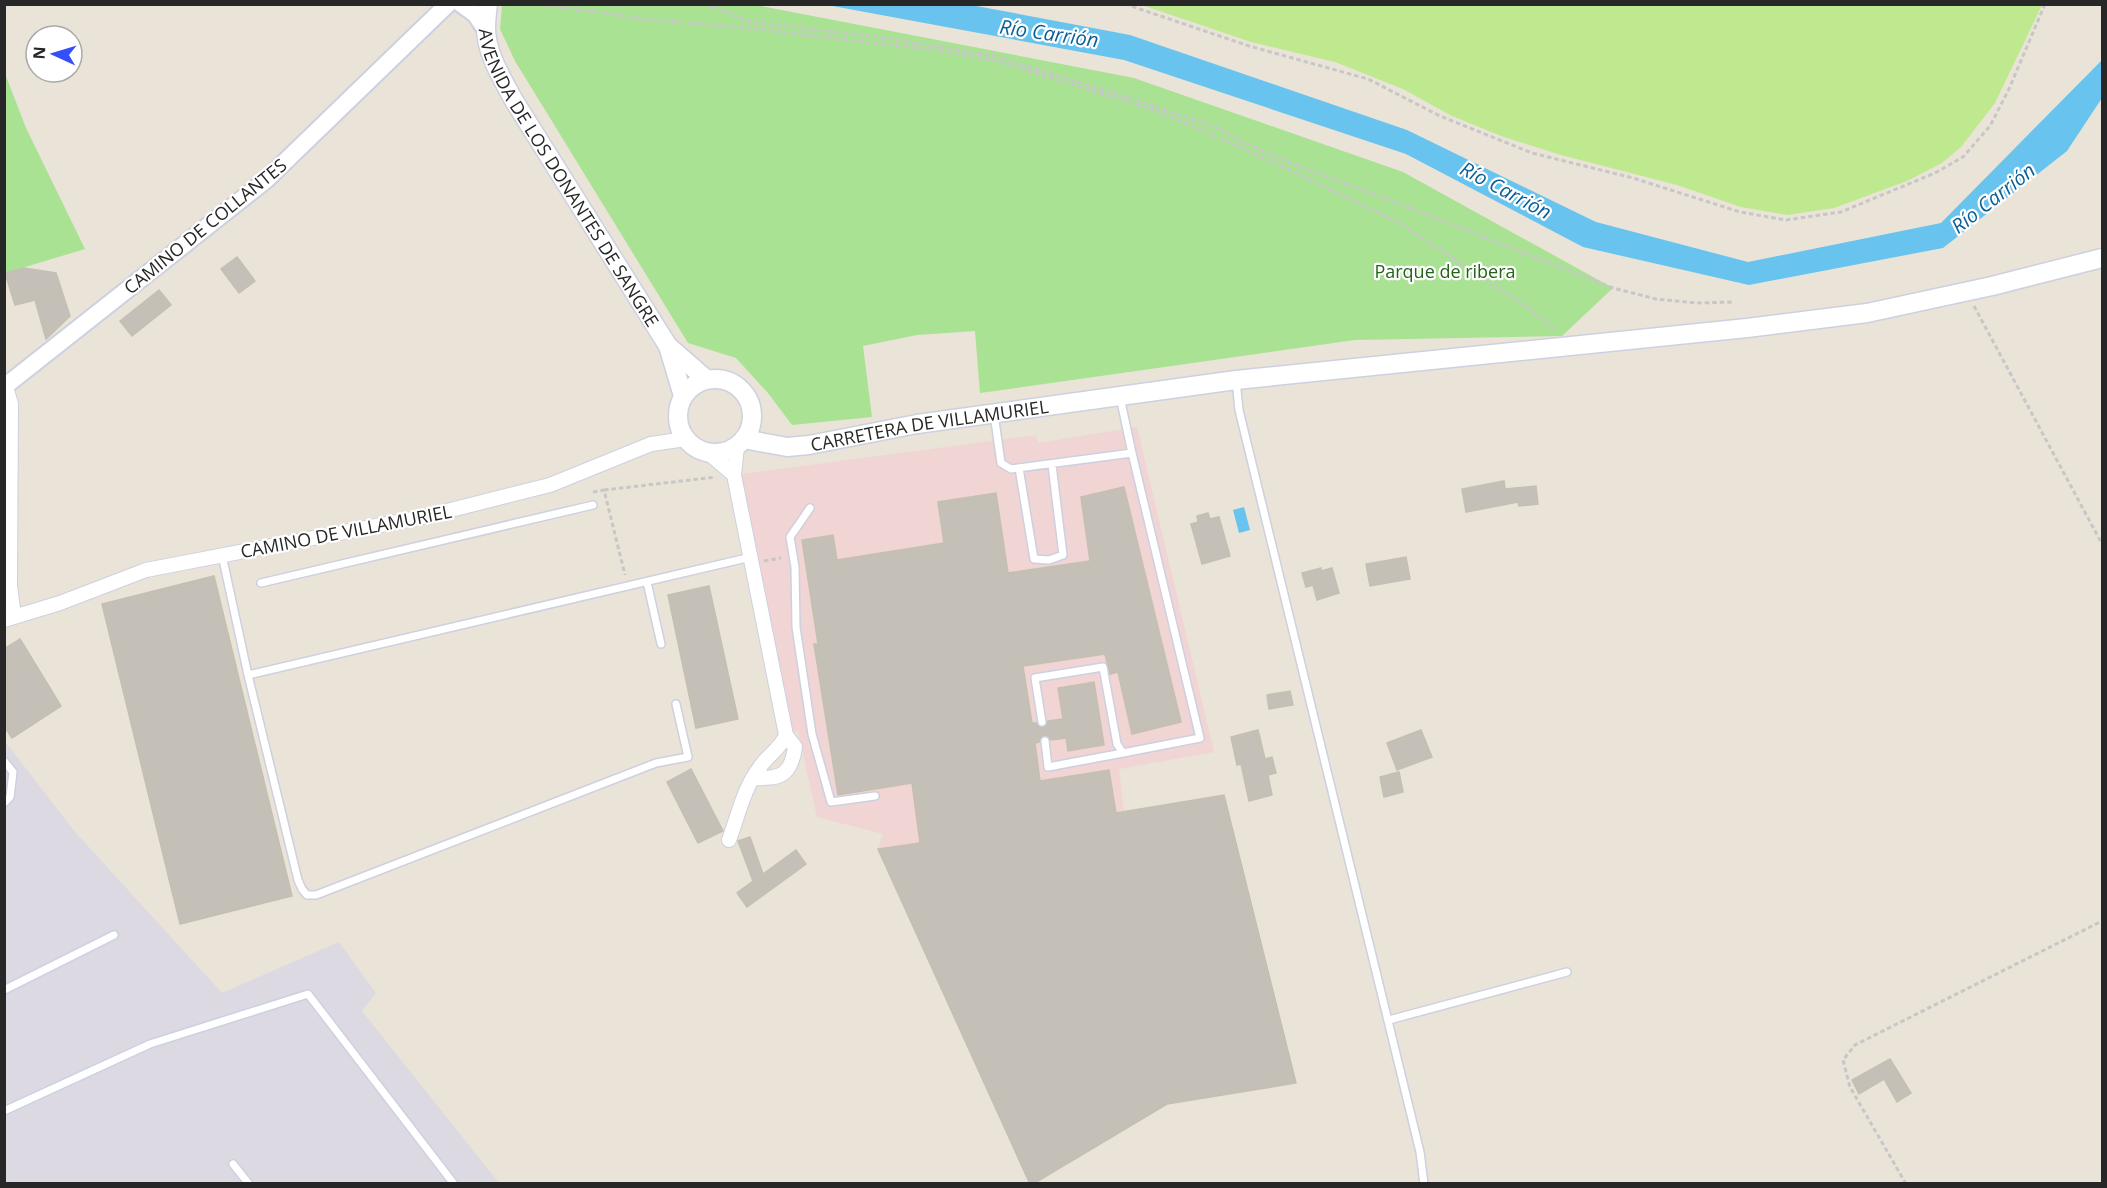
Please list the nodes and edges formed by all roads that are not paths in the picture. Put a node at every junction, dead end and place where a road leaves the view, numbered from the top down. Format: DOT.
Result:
graph roads {
  1 [pos="448,4"];
  2 [pos="461,4"];
  3 [pos="488,4"];
  4 [pos="486,30"];
  5 [pos="2103,258"];
  6 [pos="668,346"];
  7 [pos="706,379"];
  8 [pos="1236,380"];
  9 [pos="5,387"];
  10 [pos="683,396"];
  11 [pos="1120,397"];
  12 [pos="994,414"];
  13 [pos="752,417"];
  14 [pos="686,440"];
  15 [pos="740,443"];
  16 [pos="787,447"];
  17 [pos="707,452"];
  18 [pos="1132,453"];
  19 [pos="1052,465"];
  20 [pos="1019,468"];
  21 [pos="734,475"];
  22 [pos="593,505"];
  23 [pos="810,508"];
  24 [pos="222,555"];
  25 [pos="752,560"];
  26 [pos="646,582"];
  27 [pos="261,583"];
  28 [pos="9,618"];
  29 [pos="661,644"];
  30 [pos="248,675"];
  31 [pos="676,704"];
  32 [pos="1042,722"];
  33 [pos="786,735"];
  34 [pos="1045,741"];
  35 [pos="1123,753"];
  36 [pos="4,761"];
  37 [pos="753,778"];
  38 [pos="875,796"];
  39 [pos="4,802"];
  40 [pos="729,840"];
  41 [pos="114,935"];
  42 [pos="1567,972"];
  43 [pos="4,990"];
  44 [pos="1389,1020"];
  45 [pos="4,1111"];
  46 [pos="233,1164"];
  47 [pos="249,1184"];
  48 [pos="454,1184"];
  49 [pos="1424,1184"];
  1 -- 9 [label="street, CAMINO DE COLLANTES"];
  2 -- 4 [label="street"];
  3 -- 4 [label="main road, AVENIDA DE LOS DONANTES DE SANGRE"];
  4 -- 6 [label="main road, AVENIDA DE LOS DONANTES DE SANGRE"];
  5 -- 8 [label="main road, CARRETERA DE VILLAMURIEL"];
  6 -- 7 [label="main road, AVENIDA DE LOS DONANTES DE SANGRE"];
  6 -- 10 [label="main road, AVENIDA DE LOS DONANTES DE SANGRE"];
  7 -- 10 [label="main road"];
  7 -- 13 [label="main road"];
  8 -- 11 [label="main road, CARRETERA DE VILLAMURIEL"];
  8 -- 44 [label="lane"];
  9 -- 28 [label="street"];
  10 -- 14 [label="main road"];
  11 -- 12 [label="main road, CARRETERA DE VILLAMURIEL"];
  11 -- 18 [label="lane"];
  12 -- 16 [label="main road, CARRETERA DE VILLAMURIEL"];
  12 -- 20 [label="lane"];
  13 -- 15 [label="main road"];
  13 -- 16 [label="main road, CARRETERA DE VILLAMURIEL"];
  14 -- 17 [label="main road"];
  14 -- 24 [label="street, CAMINO DE VILLAMURIEL"];
  15 -- 16 [label="main road, CARRETERA DE VILLAMURIEL"];
  15 -- 17 [label="main road"];
  15 -- 21 [label="street"];
  17 -- 21 [label="street"];
  18 -- 19 [label="lane"];
  18 -- 35 [label="lane"];
  19 -- 20 [label="lane"];
  19 -- 20 [label="lane"];
  21 -- 25 [label="street"];
  22 -- 27 [label="lane"];
  23 -- 38 [label="lane"];
  24 -- 28 [label="street, CAMINO DE VILLAMURIEL"];
  24 -- 30 [label="lane"];
  25 -- 26 [label="lane"];
  25 -- 33 [label="street"];
  26 -- 29 [label="lane"];
  26 -- 30 [label="lane"];
  30 -- 31 [label="lane"];
  32 -- 35 [label="lane"];
  33 -- 37 [label="street"];
  33 -- 37 [label="street"];
  34 -- 35 [label="lane"];
  36 -- 39 [label="lane"];
  37 -- 40 [label="street"];
  41 -- 43 [label="lane"];
  42 -- 44 [label="lane"];
  44 -- 49 [label="lane"];
  45 -- 48 [label="lane"];
  46 -- 47 [label="lane"];
}
